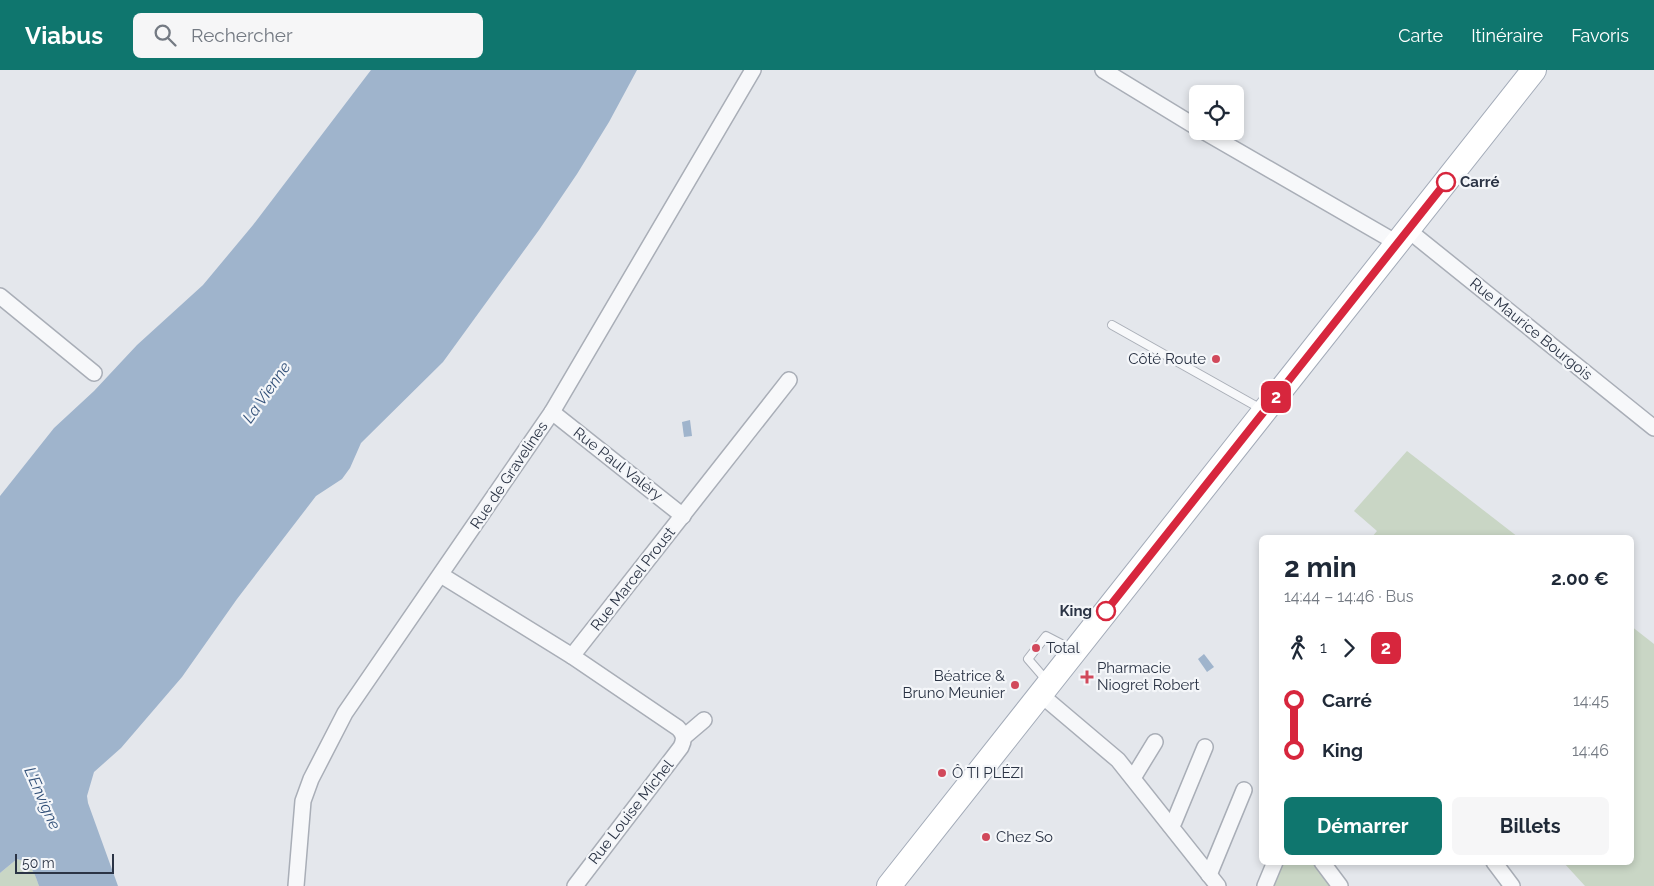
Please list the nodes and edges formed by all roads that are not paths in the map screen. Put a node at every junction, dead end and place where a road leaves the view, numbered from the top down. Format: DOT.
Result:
graph roads {
  1 [pos="753,70"];
  2 [pos="1103,70"];
  3 [pos="1534,70"];
  4 [pos="1189,123"];
  5 [pos="1221,140"];
  6 [pos="1403,236"];
  7 [pos="0,296"];
  8 [pos="1112,325"];
  9 [pos="94,373"];
  10 [pos="789,380"];
  11 [pos="1264,411"];
  12 [pos="552,412"];
  13 [pos="1654,428"];
  14 [pos="684,516"];
  15 [pos="441,575"];
  16 [pos="1074,651"];
  17 [pos="572,656"];
  18 [pos="1044,689"];
  19 [pos="704,720"];
  20 [pos="684,737"];
  21 [pos="1155,742"];
  22 [pos="1205,747"];
  23 [pos="1133,778"];
  24 [pos="1244,790"];
  25 [pos="1170,825"];
  26 [pos="1274,865"];
  27 [pos="1324,865"];
  28 [pos="1496,865"];
  29 [pos="1214,880"];
  30 [pos="296,886"];
  31 [pos="575,886"];
  32 [pos="889,886"];
  33 [pos="1265,886"];
  34 [pos="1340,886"];
  35 [pos="1512,886"];
  1 -- 12 [label="street, Rue de Gravelines"];
  2 -- 4 [label="street"];
  3 -- 6 [label="main road"];
  5 -- 6 [label="street, Rue Maurice Bourgois"];
  6 -- 11 [label="main road"];
  6 -- 13 [label="street, Rue Maurice Bourgois"];
  7 -- 9 [label="street"];
  8 -- 11 [label="lane"];
  10 -- 14 [label="street, Rue Marcel Proust"];
  11 -- 16 [label="main road"];
  12 -- 14 [label="street, Rue Paul Valéry"];
  12 -- 15 [label="street, Rue de Gravelines"];
  14 -- 17 [label="street, Rue Marcel Proust"];
  15 -- 17 [label="street"];
  15 -- 30 [label="street, Rue de Gravelines"];
  16 -- 18 [label="main road"];
  16 -- 18 [label="lane"];
  17 -- 20 [label="street"];
  18 -- 23 [label="street"];
  18 -- 32 [label="main road"];
  19 -- 20 [label="street, Rue Louise Michel"];
  20 -- 31 [label="street, Rue Louise Michel"];
  21 -- 23 [label="street"];
  22 -- 25 [label="street"];
  23 -- 25 [label="street"];
  24 -- 29 [label="street"];
  25 -- 29 [label="street"];
  26 -- 33 [label="street"];
  27 -- 34 [label="street"];
  28 -- 35 [label="street"];
}
